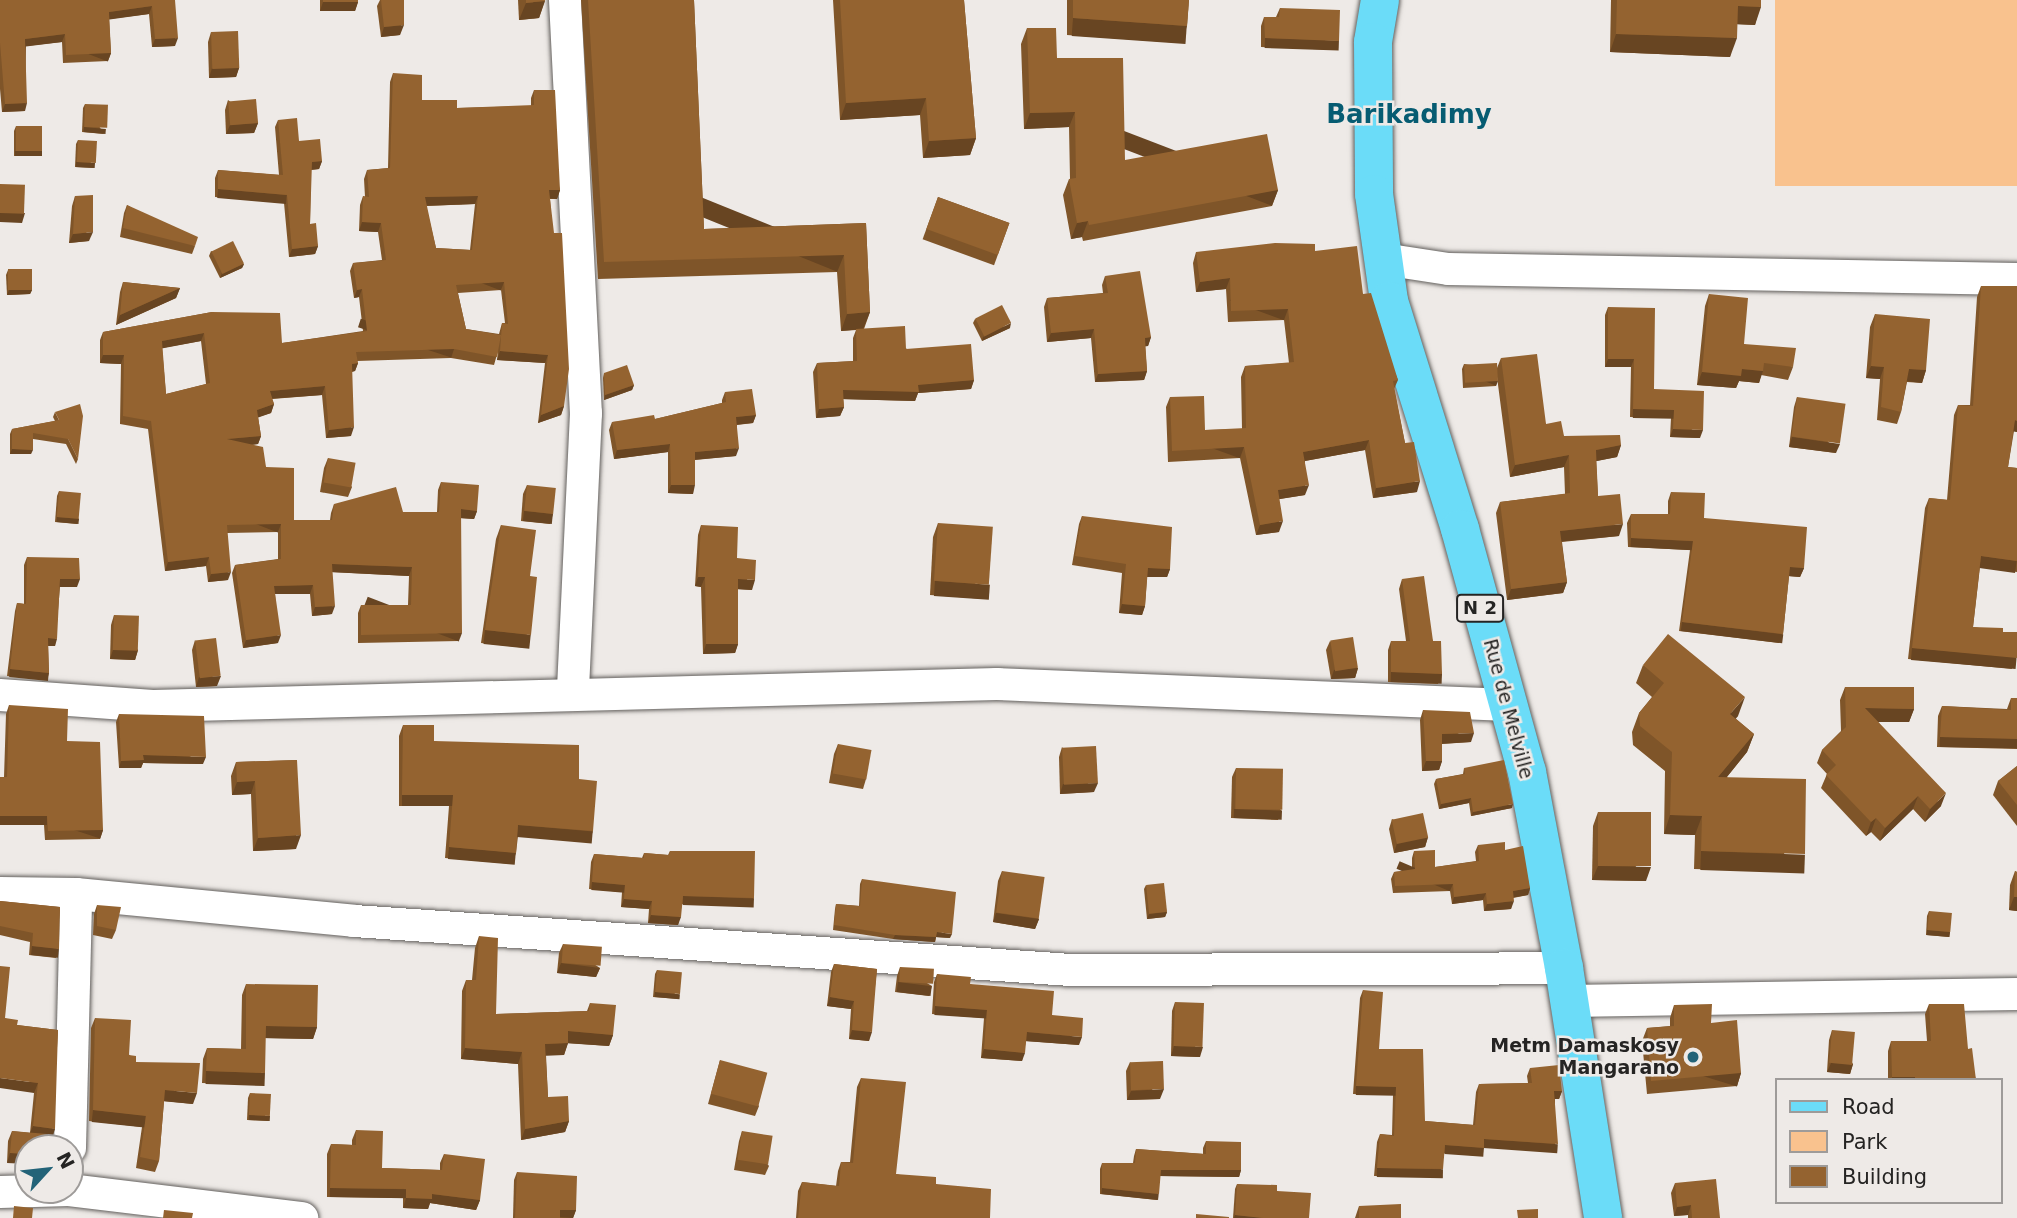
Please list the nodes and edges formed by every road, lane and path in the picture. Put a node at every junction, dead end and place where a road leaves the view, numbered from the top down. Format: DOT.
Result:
graph roads {
  1 [pos="565,0"];
  2 [pos="1380,0"];
  3 [pos="1383,259"];
  4 [pos="2017,279"];
  5 [pos="573,693"];
  6 [pos="0,695"];
  7 [pos="1509,705"];
  8 [pos="0,893"];
  9 [pos="76,894"];
  10 [pos="1566,985"];
  11 [pos="2017,994"];
  12 [pos="70,1134"];
  13 [pos="84,1192"];
  14 [pos="302,1218"];
  15 [pos="1603,1218"];
  1 -- 5 [label="street"];
  2 -- 3 [label="main road, Rue de Melville / N 2"];
  3 -- 4 [label="street"];
  3 -- 7 [label="main road, Rue de Melville / N 2"];
  5 -- 6 [label="street"];
  5 -- 7 [label="street"];
  7 -- 10 [label="main road, Rue de Melville / N 2"];
  8 -- 9 [label="street"];
  9 -- 10 [label="street"];
  9 -- 12 [label="street"];
  10 -- 11 [label="street"];
  10 -- 15 [label="main road, Rue de Melville / N 2"];
  13 -- 14 [label="street"];
}
